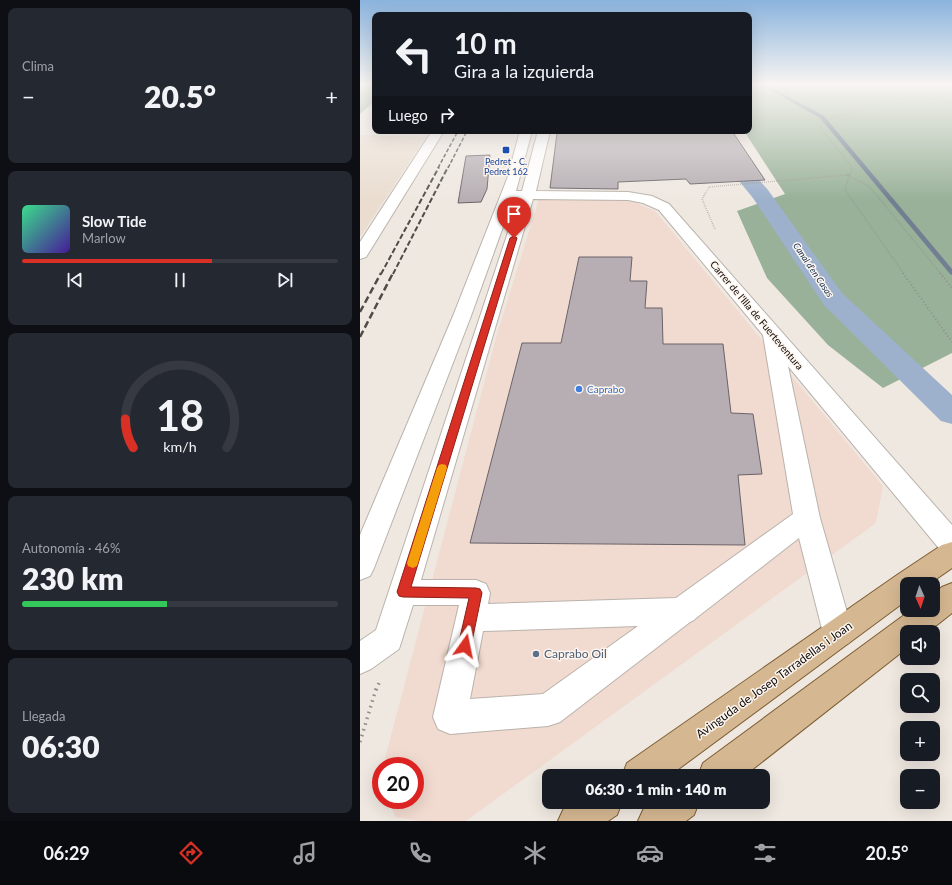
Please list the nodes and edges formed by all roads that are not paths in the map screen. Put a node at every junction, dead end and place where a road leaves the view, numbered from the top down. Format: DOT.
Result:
graph roads {
  1 [pos="436,134"];
  2 [pos="525,134"];
  3 [pos="543,134"];
  4 [pos="518,194"];
  5 [pos="360,254"];
  6 [pos="772,333"];
  7 [pos="807,518"];
  8 [pos="952,544"];
  9 [pos="952,553"];
  10 [pos="360,568"];
  11 [pos="917,577"];
  12 [pos="900,589"];
  13 [pos="403,592"];
  14 [pos="952,596"];
  15 [pos="684,611"];
  16 [pos="471,618"];
  17 [pos="838,633"];
  18 [pos="360,659"];
  19 [pos="650,769"];
  20 [pos="725,769"];
  21 [pos="594,809"];
  22 [pos="672,809"];
  23 [pos="577,821"];
  24 [pos="656,821"];
  1 -- 5 [label="street"];
  2 -- 4 [label="street"];
  3 -- 4 [label="street"];
  4 -- 6 [label="street, Carrer de l'Illa de Fuerteventura"];
  4 -- 10 [label="street"];
  4 -- 13 [label="street"];
  6 -- 7 [label="street"];
  6 -- 8 [label="street, Carrer de l'Illa de Fuerteventura"];
  7 -- 15 [label="street"];
  7 -- 17 [label="street"];
  9 -- 11 [label="main road, Avinguda de Josep Tarradellas i Joan"];
  12 -- 17 [label="main road, Avinguda de Josep Tarradellas i Joan"];
  13 -- 16 [label="street"];
  13 -- 18 [label="street"];
  14 -- 20 [label="main road"];
  15 -- 16 [label="street"];
  15 -- 16 [label="street"];
  17 -- 19 [label="main road, Avinguda de Josep Tarradellas i Joan"];
  21 -- 23 [label="main road"];
  22 -- 24 [label="main road"];
}
